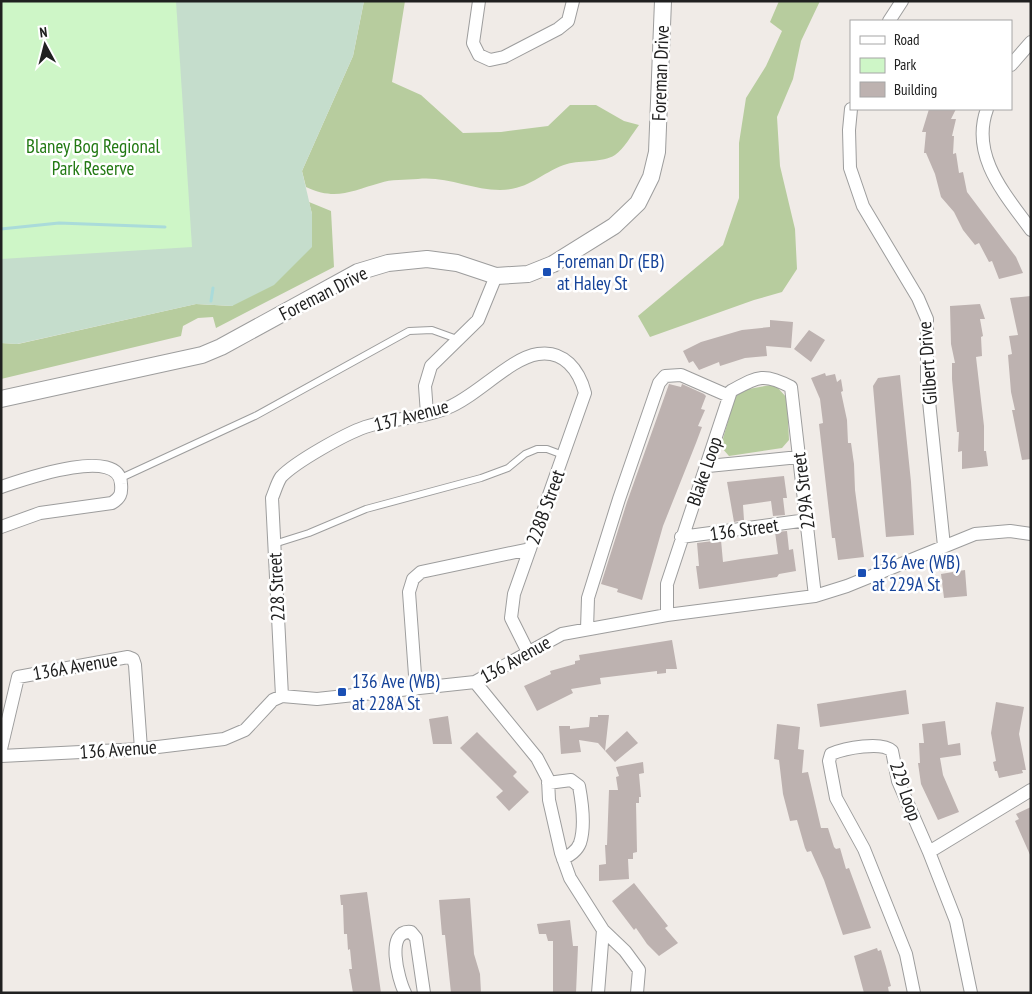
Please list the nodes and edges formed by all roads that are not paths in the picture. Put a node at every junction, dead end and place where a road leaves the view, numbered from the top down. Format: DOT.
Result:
graph roads {
  1 [pos="479,1"];
  2 [pos="573,1"];
  3 [pos="663,1"];
  4 [pos="902,1"];
  5 [pos="890,20"];
  6 [pos="1031,42"];
  7 [pos="1012,64"];
  8 [pos="851,110"];
  9 [pos="987,110"];
  10 [pos="1031,230"];
  11 [pos="496,276"];
  12 [pos="458,340"];
  13 [pos="571,363"];
  14 [pos="729,396"];
  15 [pos="1,399"];
  16 [pos="427,414"];
  17 [pos="563,455"];
  18 [pos="799,457"];
  19 [pos="708,466"];
  20 [pos="121,478"];
  21 [pos="280,479"];
  22 [pos="1,487"];
  23 [pos="807,520"];
  24 [pos="1,527"];
  25 [pos="1031,534"];
  26 [pos="681,537"];
  27 [pos="274,544"];
  28 [pos="944,546"];
  29 [pos="530,549"];
  30 [pos="815,596"];
  31 [pos="666,615"];
  32 [pos="587,629"];
  33 [pos="528,652"];
  34 [pos="475,682"];
  35 [pos="416,689"];
  36 [pos="282,696"];
  37 [pos="1,749"];
  38 [pos="141,749"];
  39 [pos="1,756"];
  40 [pos="548,783"];
  41 [pos="1031,790"];
  42 [pos="930,852"];
  43 [pos="563,860"];
  44 [pos="603,930"];
  45 [pos="405,993"];
  46 [pos="424,993"];
  47 [pos="598,993"];
  48 [pos="637,993"];
  49 [pos="914,993"];
  50 [pos="971,993"];
  1 -- 2 [label="street"];
  3 -- 11 [label="street, Foreman Drive"];
  4 -- 5 [label="street"];
  6 -- 7 [label="street"];
  8 -- 28 [label="street, Gilbert Drive"];
  9 -- 10 [label="street"];
  11 -- 12 [label="street"];
  11 -- 15 [label="street, Foreman Drive"];
  12 -- 16 [label="street"];
  12 -- 20 [label="lane"];
  13 -- 16 [label="street, 137 Avenue"];
  13 -- 17 [label="street, 228B Street"];
  14 -- 18 [label="street, 229A Street"];
  14 -- 19 [label="street, Blake Loop"];
  14 -- 32 [label="street"];
  16 -- 21 [label="street, 137 Avenue"];
  17 -- 27 [label="lane"];
  17 -- 29 [label="street, 228B Street"];
  18 -- 19 [label="street"];
  18 -- 23 [label="street, 229A Street"];
  19 -- 26 [label="street, Blake Loop"];
  20 -- 22 [label="street"];
  20 -- 24 [label="street"];
  21 -- 27 [label="street, 228 Street"];
  23 -- 26 [label="street, 136 Street"];
  23 -- 30 [label="street, 229A Street"];
  25 -- 28 [label="street, 136 Avenue"];
  26 -- 31 [label="street, Blake Loop"];
  27 -- 36 [label="street, 228 Street"];
  28 -- 30 [label="street, 136 Avenue"];
  29 -- 33 [label="street, 228B Street"];
  29 -- 35 [label="street"];
  30 -- 31 [label="street, 136 Avenue"];
  31 -- 32 [label="street, 136 Avenue"];
  32 -- 33 [label="street, 136 Avenue"];
  33 -- 34 [label="street, 136 Avenue"];
  34 -- 35 [label="street, 136 Avenue"];
  34 -- 40 [label="street"];
  35 -- 36 [label="street, 136 Avenue"];
  36 -- 38 [label="street, 136 Avenue"];
  37 -- 38 [label="street, 136A Avenue"];
  38 -- 39 [label="street, 136 Avenue"];
  40 -- 43 [label="street"];
  40 -- 43 [label="street"];
  41 -- 42 [label="street"];
  42 -- 49 [label="street, 229 Loop"];
  42 -- 50 [label="street, 229 Loop"];
  43 -- 44 [label="street"];
  44 -- 47 [label="street"];
  44 -- 48 [label="street"];
  45 -- 46 [label="street"];
}
